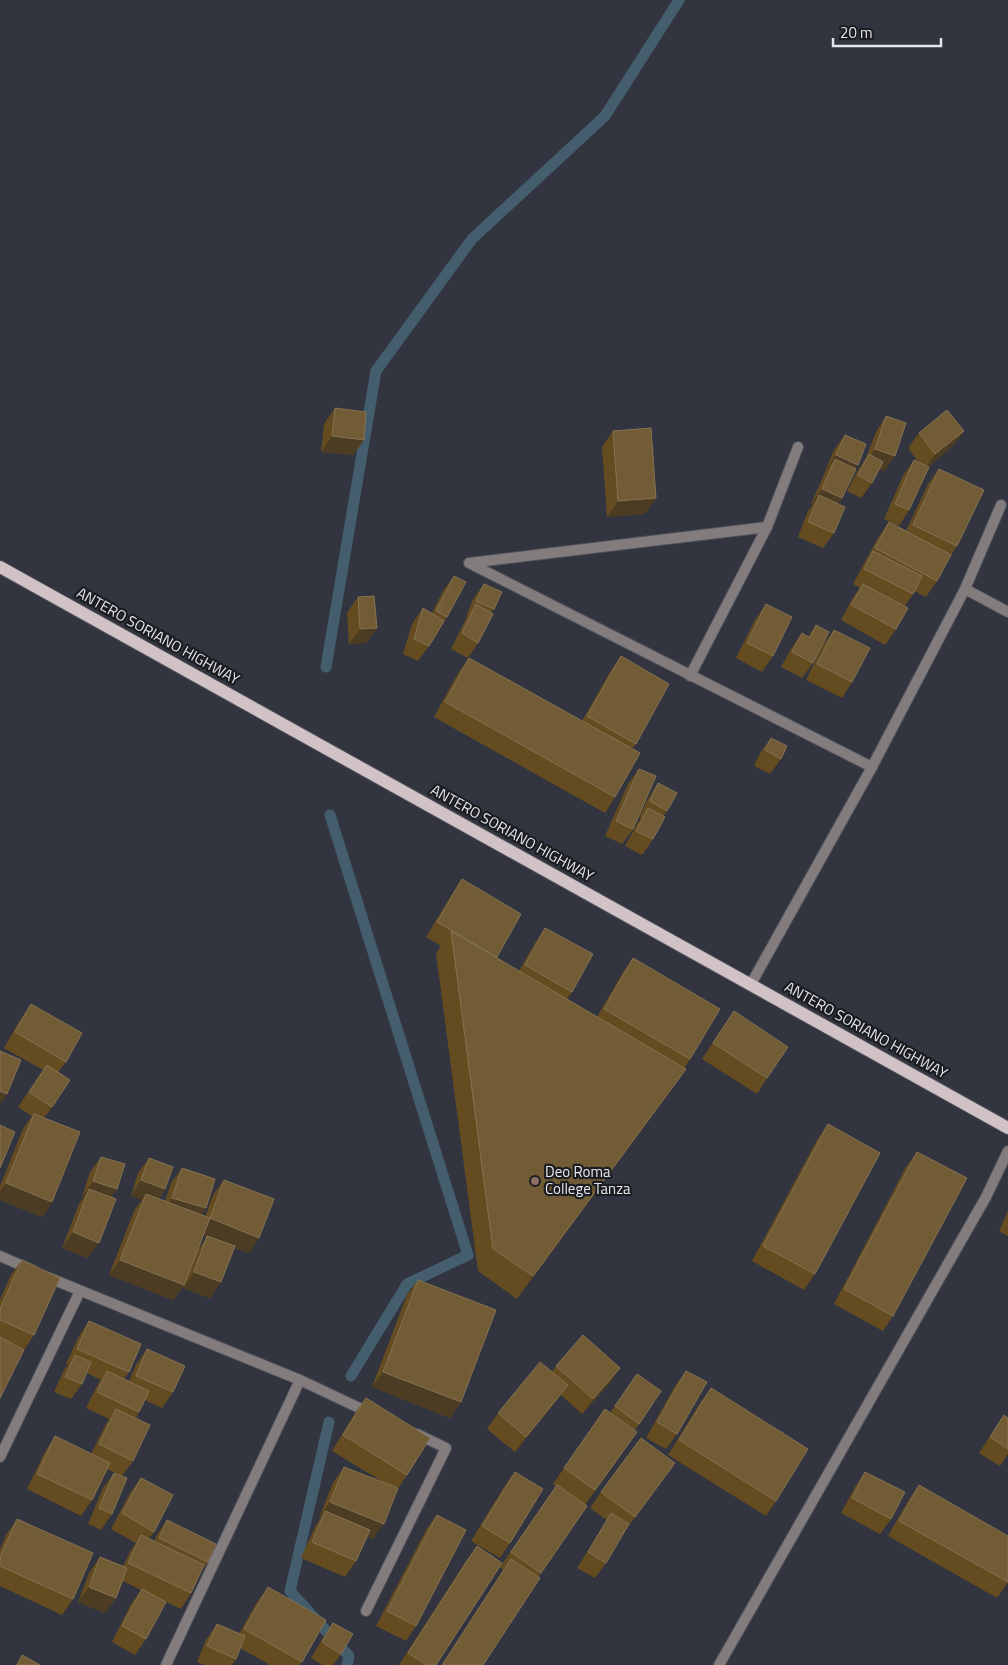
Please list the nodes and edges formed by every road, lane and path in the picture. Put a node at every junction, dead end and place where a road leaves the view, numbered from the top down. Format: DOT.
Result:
graph roads {
  1 [pos="798,447"];
  2 [pos="1001,505"];
  3 [pos="767,527"];
  4 [pos="0,567"];
  5 [pos="965,589"];
  6 [pos="1008,612"];
  7 [pos="690,676"];
  8 [pos="872,766"];
  9 [pos="751,984"];
  10 [pos="1008,1128"];
  11 [pos="1008,1151"];
  12 [pos="0,1256"];
  13 [pos="80,1291"];
  14 [pos="300,1380"];
  15 [pos="377,1416"];
  16 [pos="403,1428"];
  17 [pos="0,1457"];
  18 [pos="366,1611"];
  19 [pos="166,1665"];
  20 [pos="719,1665"];
  1 -- 3 [label="street"];
  2 -- 5 [label="street"];
  3 -- 7 [label="street"];
  3 -- 7 [label="street"];
  4 -- 9 [label="main road, ANTERO SORIANO HIGHWAY"];
  5 -- 6 [label="street"];
  5 -- 8 [label="street"];
  7 -- 8 [label="street"];
  8 -- 9 [label="street"];
  9 -- 10 [label="main road, ANTERO SORIANO HIGHWAY"];
  11 -- 20 [label="street"];
  12 -- 13 [label="street"];
  13 -- 14 [label="street"];
  13 -- 17 [label="street"];
  14 -- 15 [label="street"];
  14 -- 19 [label="street"];
  16 -- 18 [label="street"];
}
